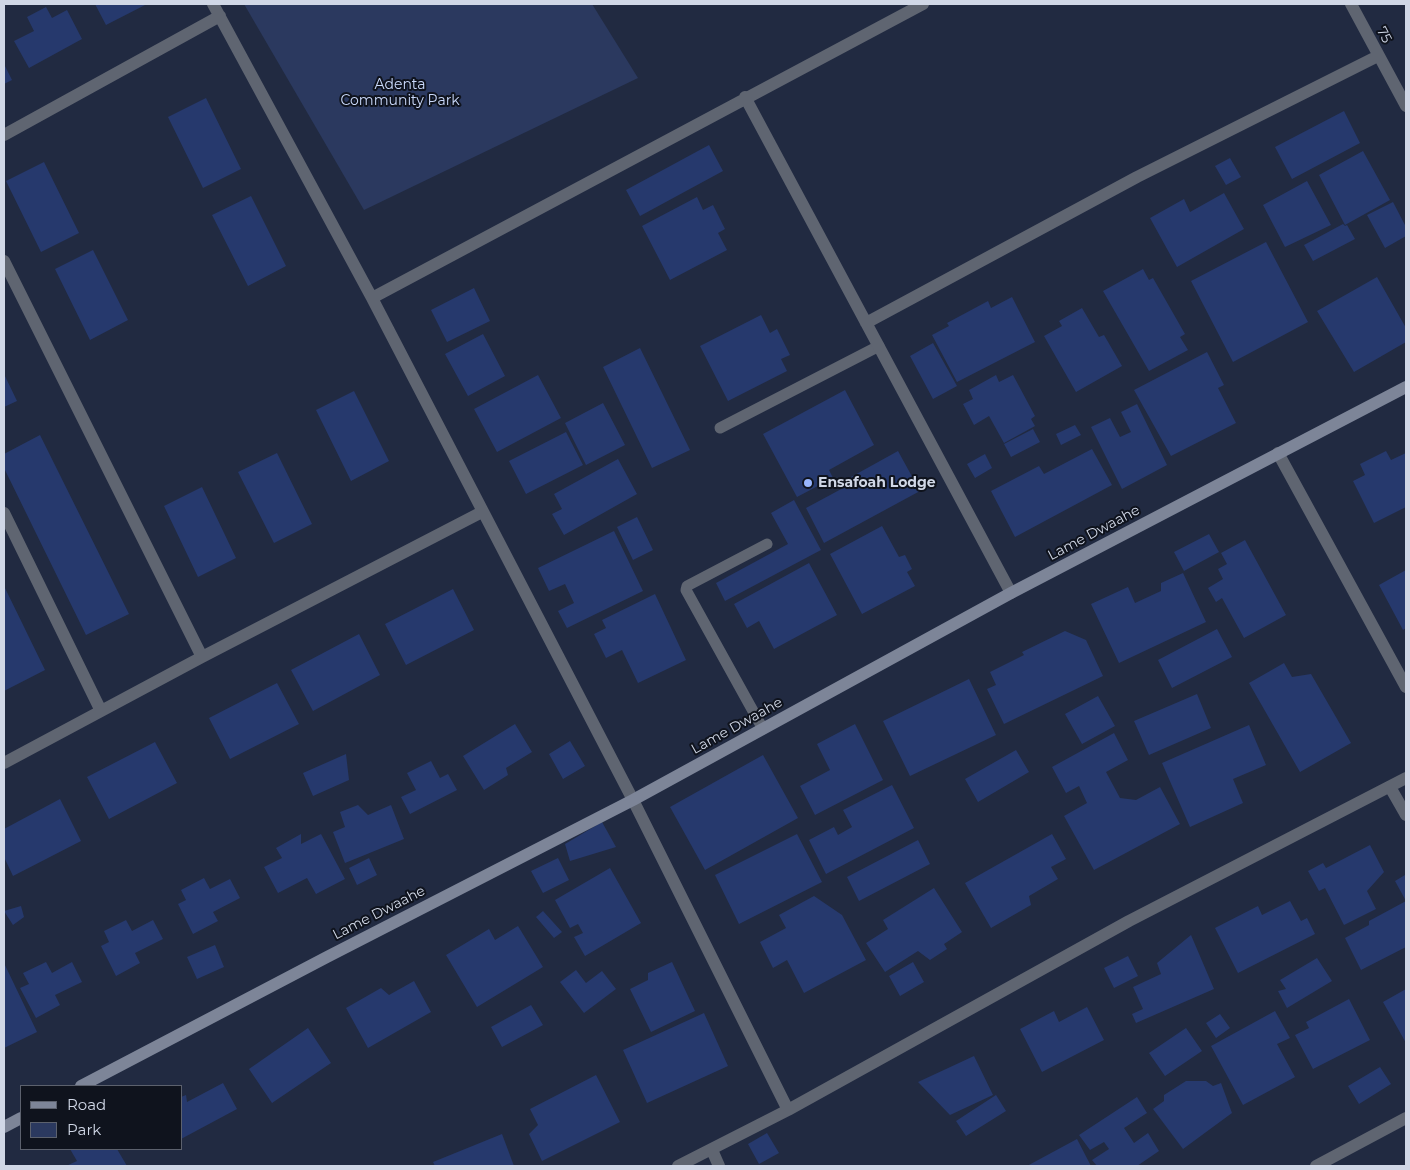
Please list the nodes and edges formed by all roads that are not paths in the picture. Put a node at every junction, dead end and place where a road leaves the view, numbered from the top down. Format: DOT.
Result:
graph roads {
  1 [pos="213,4"];
  2 [pos="923,4"];
  3 [pos="1351,4"];
  4 [pos="220,16"];
  5 [pos="1378,56"];
  6 [pos="745,97"];
  7 [pos="1406,106"];
  8 [pos="4,135"];
  9 [pos="4,261"];
  10 [pos="372,298"];
  11 [pos="866,323"];
  12 [pos="879,346"];
  13 [pos="1406,388"];
  14 [pos="720,428"];
  15 [pos="1278,453"];
  16 [pos="482,512"];
  17 [pos="4,513"];
  18 [pos="767,544"];
  19 [pos="1011,593"];
  20 [pos="202,657"];
  21 [pos="1406,687"];
  22 [pos="101,711"];
  23 [pos="763,729"];
  24 [pos="4,763"];
  25 [pos="1406,778"];
  26 [pos="1390,787"];
  27 [pos="633,800"];
  28 [pos="1406,815"];
  29 [pos="83,1085"];
  30 [pos="788,1110"];
  31 [pos="1406,1118"];
  32 [pos="20,1119"];
  33 [pos="4,1127"];
  34 [pos="712,1150"];
  35 [pos="678,1166"];
  36 [pos="719,1166"];
  37 [pos="1316,1166"];
  1 -- 4 [label="street"];
  2 -- 6 [label="street"];
  3 -- 5 [label="street, 75"];
  4 -- 8 [label="street"];
  4 -- 10 [label="street"];
  5 -- 7 [label="street, 75"];
  5 -- 11 [label="street"];
  6 -- 10 [label="street"];
  6 -- 11 [label="street"];
  9 -- 20 [label="street"];
  10 -- 16 [label="street"];
  11 -- 12 [label="street"];
  12 -- 14 [label="lane"];
  12 -- 19 [label="street"];
  13 -- 15 [label="street, Lame Dwaahe"];
  15 -- 19 [label="street, Lame Dwaahe"];
  15 -- 21 [label="street"];
  16 -- 20 [label="street"];
  16 -- 27 [label="street"];
  17 -- 22 [label="street"];
  18 -- 23 [label="lane"];
  19 -- 23 [label="street, Lame Dwaahe"];
  20 -- 22 [label="street"];
  22 -- 24 [label="street"];
  23 -- 27 [label="street, Lame Dwaahe"];
  25 -- 26 [label="street"];
  26 -- 28 [label="street"];
  26 -- 30 [label="street"];
  27 -- 29 [label="street, Lame Dwaahe"];
  27 -- 30 [label="street"];
  30 -- 34 [label="street"];
  31 -- 37 [label="street"];
  32 -- 33 [label="street"];
  34 -- 35 [label="street"];
  34 -- 36 [label="street"];
}
